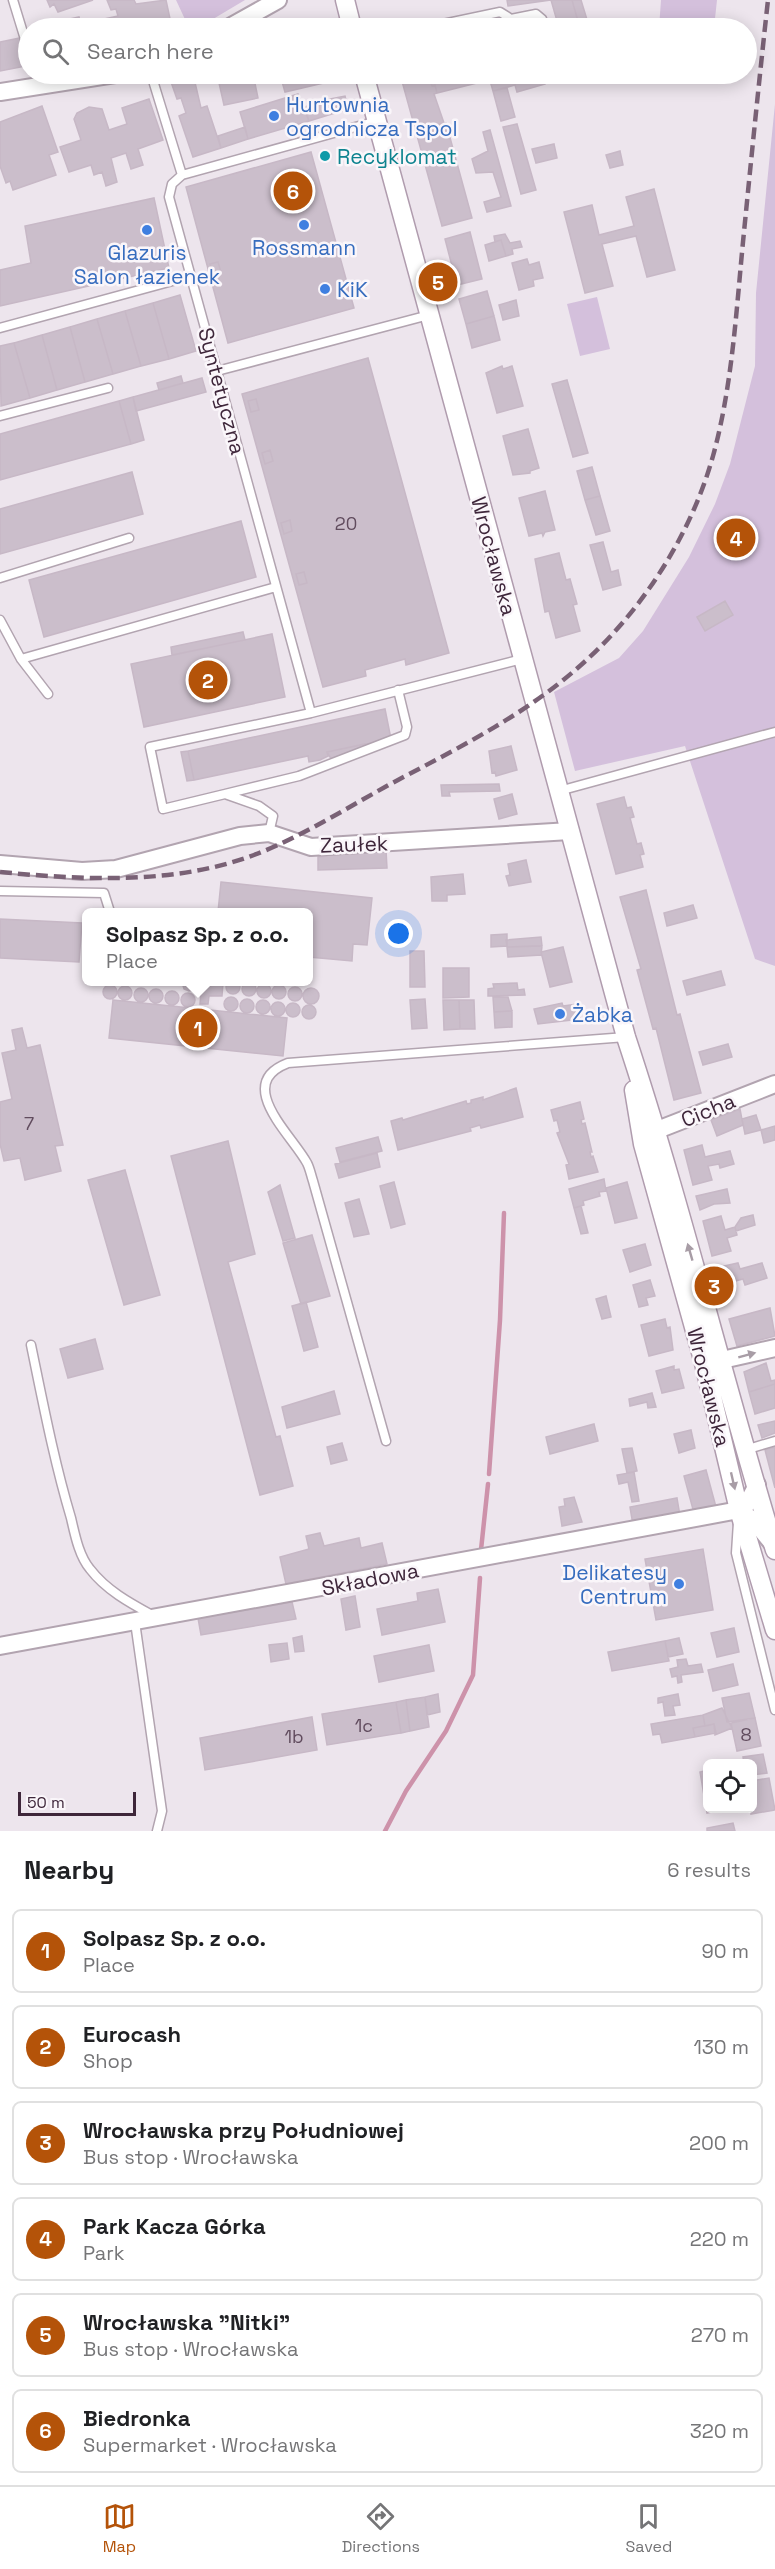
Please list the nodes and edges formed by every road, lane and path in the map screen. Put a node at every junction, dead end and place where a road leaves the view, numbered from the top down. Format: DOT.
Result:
graph roads {
  1 [pos="13,0"];
  2 [pos="278,0"];
  3 [pos="345,0"];
  4 [pos="19,18"];
  5 [pos="246,18"];
  6 [pos="350,18"];
  7 [pos="472,18"];
  8 [pos="511,18"];
  9 [pos="541,18"];
  10 [pos="26,84"];
  11 [pos="154,84"];
  12 [pos="367,84"];
  13 [pos="0,92"];
  14 [pos="377,121"];
  15 [pos="182,175"];
  16 [pos="191,276"];
  17 [pos="429,315"];
  18 [pos="0,328"];
  19 [pos="217,371"];
  20 [pos="108,388"];
  21 [pos="0,416"];
  22 [pos="129,538"];
  23 [pos="0,578"];
  24 [pos="276,587"];
  25 [pos="0,620"];
  26 [pos="21,659"];
  27 [pos="522,659"];
  28 [pos="398,690"];
  29 [pos="48,694"];
  30 [pos="310,712"];
  31 [pos="775,732"];
  32 [pos="559,791"];
  33 [pos="225,794"];
  34 [pos="570,831"];
  35 [pos="269,833"];
  36 [pos="0,864"];
  37 [pos="0,891"];
  38 [pos="109,908"];
  39 [pos="626,1037"];
  40 [pos="775,1084"];
  41 [pos="649,1133"];
  42 [pos="31,1345"];
  43 [pos="775,1348"];
  44 [pos="712,1363"];
  45 [pos="386,1441"];
  46 [pos="775,1441"];
  47 [pos="745,1450"];
  48 [pos="757,1485"];
  49 [pos="739,1510"];
  50 [pos="774,1547"];
  51 [pos="158,1618"];
  52 [pos="135,1622"];
  53 [pos="775,1630"];
  54 [pos="0,1646"];
  55 [pos="775,1710"];
  56 [pos="158,1831"];
  1 -- 4 [label="lane"];
  2 -- 5 [label="street"];
  3 -- 6 [label="street"];
  7 -- 8 [label="lane"];
  8 -- 9 [label="lane"];
  10 -- 13 [label="street"];
  11 -- 15 [label="lane"];
  12 -- 14 [label="street, Wrocławska"];
  14 -- 15 [label="lane"];
  14 -- 17 [label="street, Wrocławska"];
  15 -- 16 [label="lane, Syntetyczna"];
  16 -- 18 [label="lane"];
  16 -- 19 [label="lane, Syntetyczna"];
  17 -- 19 [label="lane"];
  17 -- 27 [label="street, Wrocławska"];
  19 -- 24 [label="lane, Syntetyczna"];
  20 -- 21 [label="lane"];
  22 -- 23 [label="lane"];
  24 -- 26 [label="lane"];
  24 -- 30 [label="lane, Syntetyczna"];
  25 -- 26 [label="lane"];
  26 -- 29 [label="lane"];
  27 -- 28 [label="lane"];
  27 -- 32 [label="street, Wrocławska"];
  28 -- 30 [label="lane"];
  28 -- 33 [label="lane"];
  30 -- 33 [label="lane"];
  31 -- 32 [label="lane"];
  32 -- 34 [label="street, Wrocławska"];
  33 -- 35 [label="lane"];
  34 -- 35 [label="street, Zaułek"];
  34 -- 39 [label="street, Wrocławska"];
  35 -- 36 [label="street, Zaułek"];
  37 -- 38 [label="lane"];
  39 -- 41 [label="street, Wrocławska"];
  39 -- 45 [label="lane"];
  40 -- 41 [label="street, Cicha"];
  41 -- 44 [label="street, Wrocławska"];
  42 -- 51 [label="lane"];
  44 -- 43 [label="street, one-way"];
  44 -- 47 [label="street, Wrocławska"];
  44 -- 49 [label="street, Wrocławska, one-way"];
  46 -- 47 [label="lane"];
  47 -- 48 [label="street, Wrocławska"];
  48 -- 49 [label="street"];
  48 -- 50 [label="street, Wrocławska"];
  49 -- 50 [label="street"];
  49 -- 51 [label="street, Składowa"];
  49 -- 53 [label="street, Wrocławska"];
  49 -- 55 [label="lane"];
  51 -- 52 [label="street, Składowa"];
  52 -- 54 [label="street, Składowa"];
  52 -- 56 [label="lane"];
}
